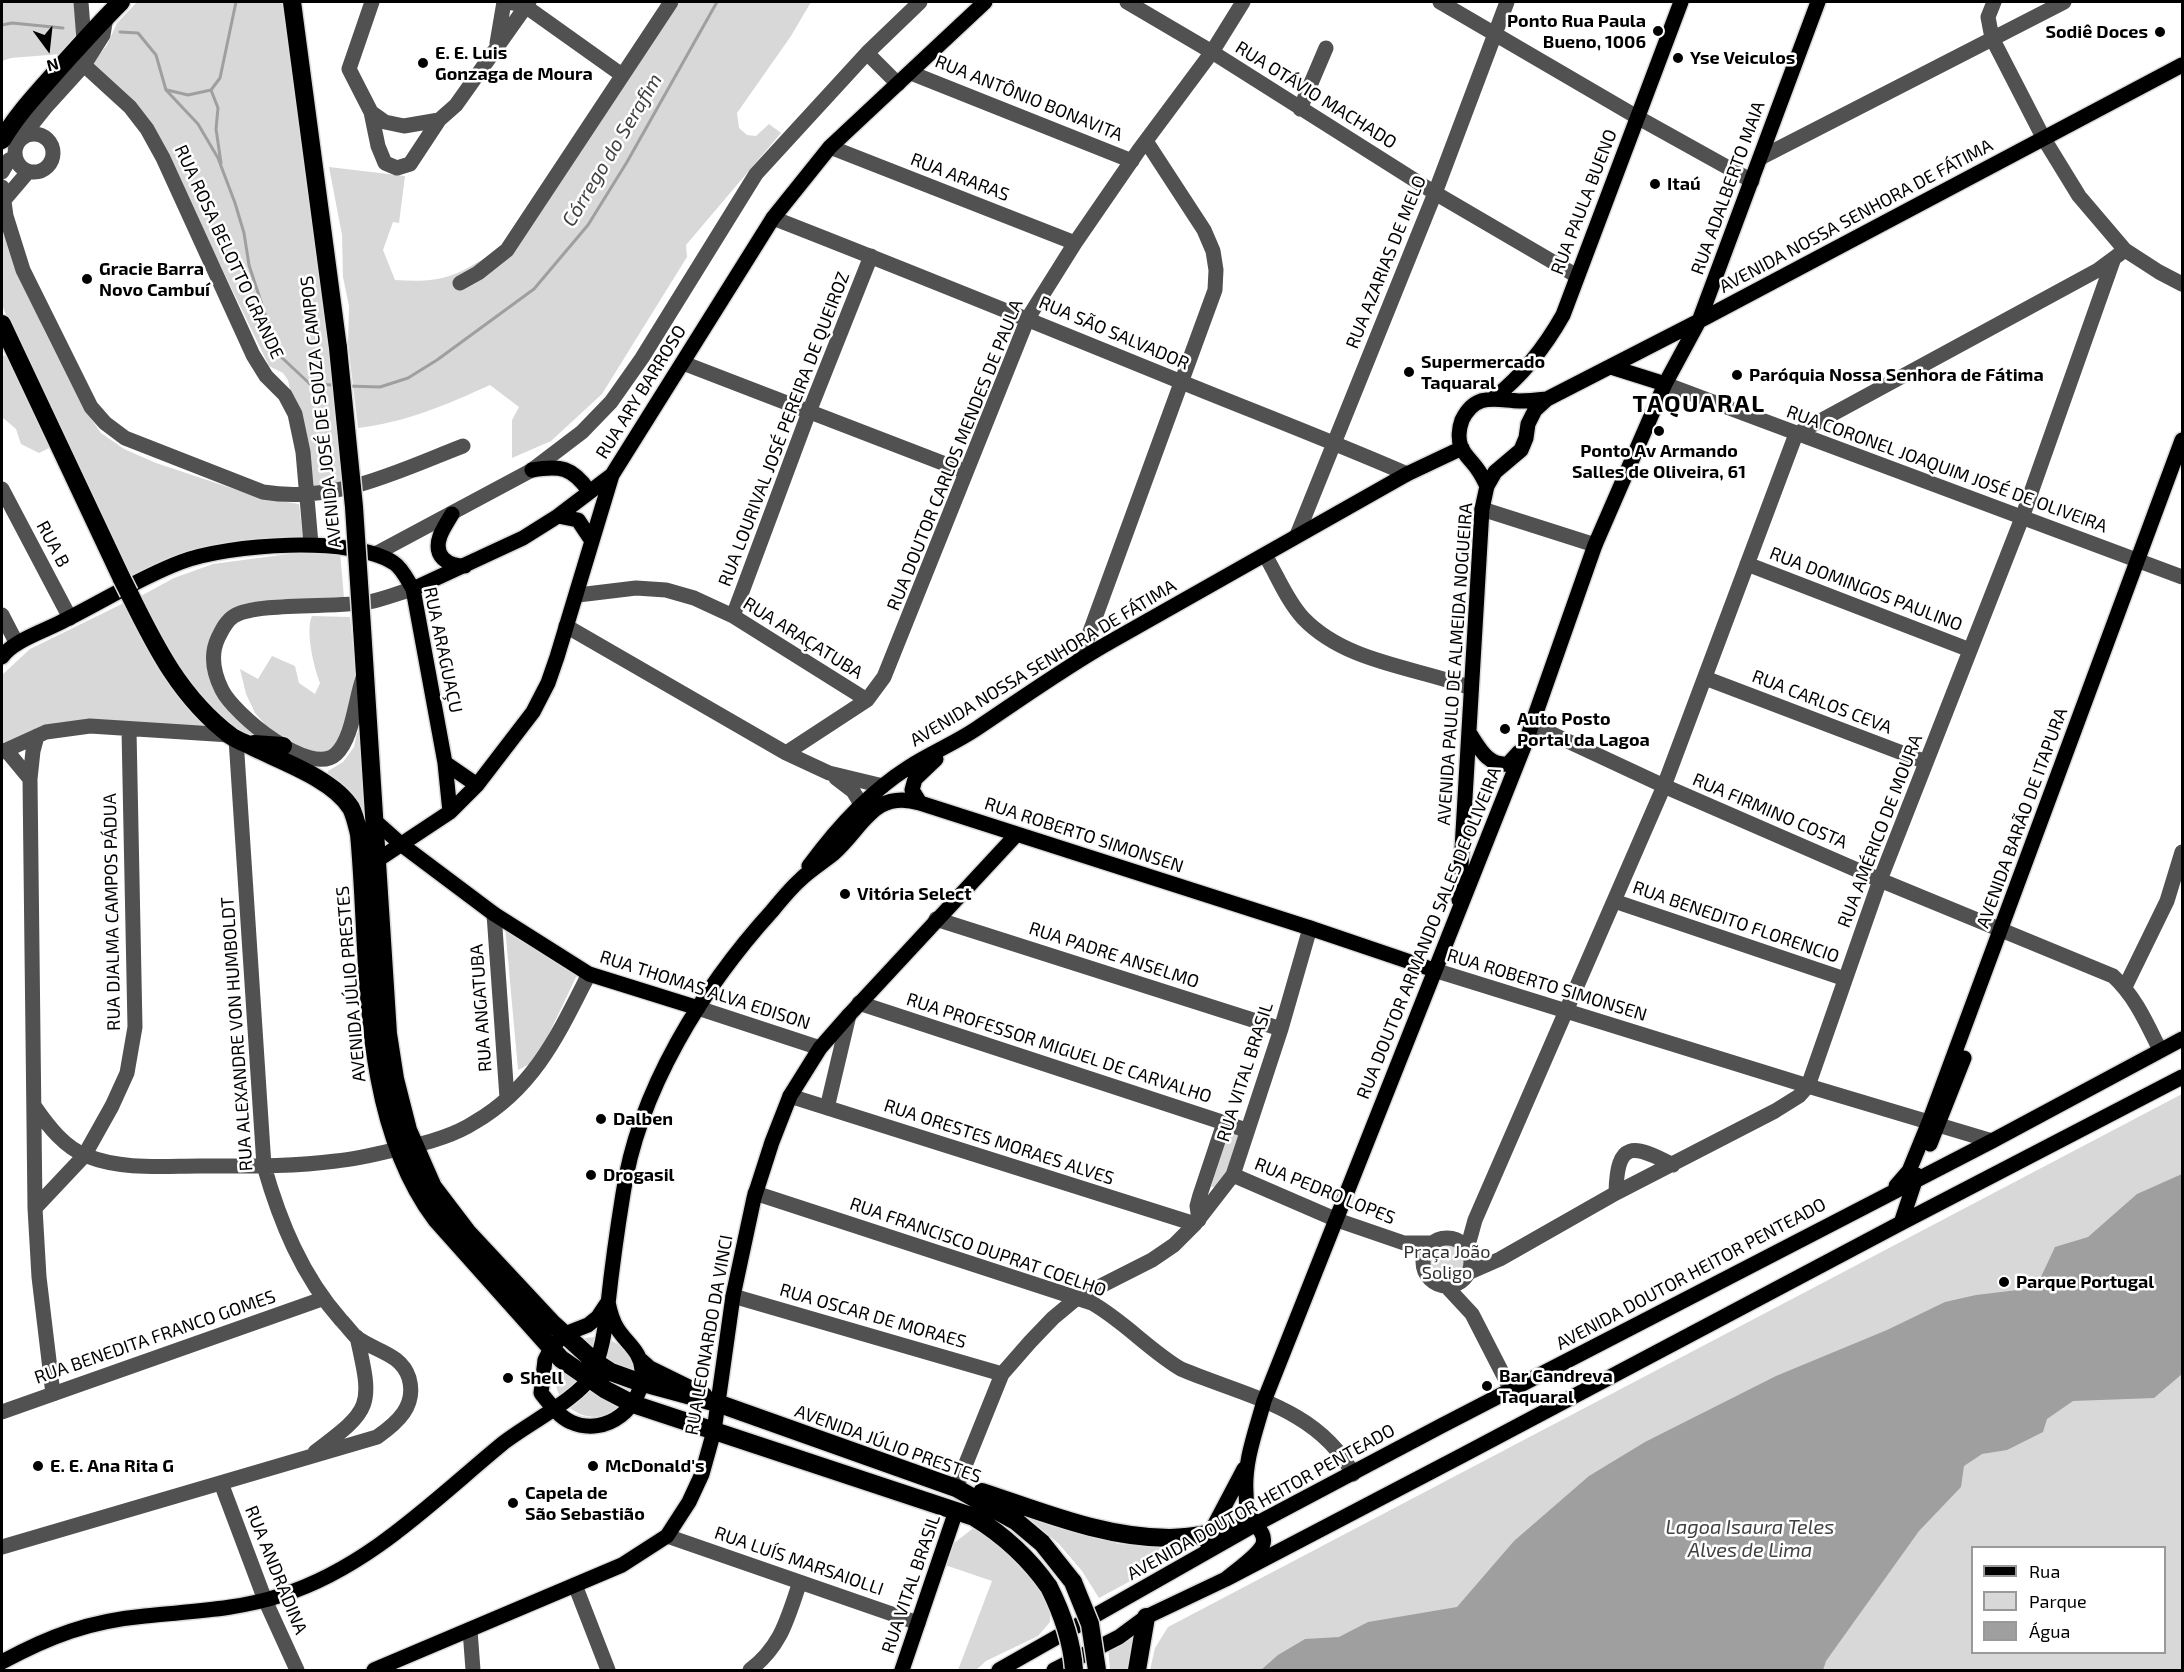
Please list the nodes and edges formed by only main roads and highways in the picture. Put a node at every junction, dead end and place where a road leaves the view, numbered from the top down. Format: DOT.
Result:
graph roads {
  1 [pos="122,2"];
  2 [pos="292,2"];
  3 [pos="985,2"];
  4 [pos="1681,2"];
  5 [pos="1818,2"];
  6 [pos="2182,65"];
  7 [pos="2,140"];
  8 [pos="1699,321"];
  9 [pos="2,324"];
  10 [pos="1611,367"];
  11 [pos="1665,384"];
  12 [pos="1494,398"];
  13 [pos="1547,399"];
  14 [pos="2182,440"];
  15 [pos="1462,448"];
  16 [pos="2182,465"];
  17 [pos="532,470"];
  18 [pos="612,475"];
  19 [pos="1487,486"];
  20 [pos="589,491"];
  21 [pos="452,514"];
  22 [pos="558,516"];
  23 [pos="592,541"];
  24 [pos="2142,563"];
  25 [pos="465,566"];
  26 [pos="413,589"];
  27 [pos="2,657"];
  28 [pos="1470,734"];
  29 [pos="237,739"];
  30 [pos="959,740"];
  31 [pos="1525,744"];
  32 [pos="445,763"];
  33 [pos="312,777"];
  34 [pos="477,785"];
  35 [pos="883,786"];
  36 [pos="920,803"];
  37 [pos="450,812"];
  38 [pos="375,821"];
  39 [pos="1017,834"];
  40 [pos="402,845"];
  41 [pos="376,861"];
  42 [pos="801,879"];
  43 [pos="1458,916"];
  44 [pos="1434,970"];
  45 [pos="698,1008"];
  46 [pos="2182,1039"];
  47 [pos="2182,1077"];
  48 [pos="1934,1123"];
  49 [pos="407,1148"];
  50 [pos="1916,1179"];
  51 [pos="1879,1198"];
  52 [pos="1901,1223"];
  53 [pos="608,1302"];
  54 [pos="565,1334"];
  55 [pos="551,1348"];
  56 [pos="641,1360"];
  57 [pos="596,1362"];
  58 [pos="589,1379"];
  59 [pos="642,1383"];
  60 [pos="541,1393"];
  61 [pos="717,1403"];
  62 [pos="633,1404"];
  63 [pos="554,1408"];
  64 [pos="571,1422"];
  65 [pos="714,1431"];
  66 [pos="516,1433"];
  67 [pos="1247,1464"];
  68 [pos="956,1488"];
  69 [pos="956,1511"];
  70 [pos="1256,1524"];
  71 [pos="1209,1533"];
  72 [pos="1189,1561"];
  73 [pos="1226,1579"];
  74 [pos="1146,1617"];
  75 [pos="2,1651"];
  76 [pos="20,1652"];
  77 [pos="2,1662"];
  78 [pos="374,1671"];
  79 [pos="902,1671"];
  80 [pos="999,1671"];
  81 [pos="1054,1671"];
  82 [pos="1074,1671"];
  83 [pos="1097,1671"];
  84 [pos="1137,1671"];
  1 -- 7 [label="highway"];
  2 -- 38 [label="highway, AVENIDA JOSÉ DE SOUZA CAMPOS, bridge"];
  3 -- 18 [label="main road, RUA ARY BARROSO"];
  4 -- 12 [label="main road, RUA PAULA BUENO"];
  5 -- 8 [label="main road, RUA ADALBERTO MAIA"];
  6 -- 8 [label="main road, AVENIDA NOSSA SENHORA DE FÁTIMA"];
  8 -- 10 [label="main road, AVENIDA NOSSA SENHORA DE FÁTIMA"];
  8 -- 11 [label="main road, RUA ADALBERTO MAIA"];
  9 -- 29 [label="highway"];
  10 -- 11 [label="main road"];
  10 -- 13 [label="main road, AVENIDA NOSSA SENHORA DE FÁTIMA"];
  11 -- 31 [label="main road, RUA DOUTOR ARMANDO SALES DE OLIVEIRA"];
  12 -- 13 [label="main road"];
  12 -- 15 [label="main road, RUA PAULA BUENO"];
  13 -- 19 [label="main road"];
  14 -- 24 [label="main road, AVENIDA BARÃO DE ITAPURA"];
  15 -- 19 [label="main road"];
  15 -- 30 [label="main road, AVENIDA NOSSA SENHORA DE FÁTIMA"];
  16 -- 24 [label="main road, AVENIDA BARÃO DE ITAPURA"];
  17 -- 20 [label="main road"];
  18 -- 20 [label="main road, RUA ARY BARROSO"];
  18 -- 23 [label="main road"];
  19 -- 28 [label="main road, AVENIDA PAULO DE ALMEIDA NOGUEIRA"];
  20 -- 22 [label="main road, RUA ARY BARROSO"];
  21 -- 25 [label="main road"];
  22 -- 23 [label="main road"];
  22 -- 25 [label="main road, RUA ARY BARROSO"];
  23 -- 34 [label="main road"];
  24 -- 48 [label="main road, AVENIDA BARÃO DE ITAPURA"];
  25 -- 26 [label="main road, RUA ARY BARROSO"];
  26 -- 27 [label="main road, RUA ARAGUAÇU"];
  26 -- 32 [label="main road, RUA ARAGUAÇU"];
  28 -- 31 [label="main road"];
  28 -- 43 [label="main road, AVENIDA PAULO DE ALMEIDA NOGUEIRA"];
  29 -- 33 [label="highway"];
  29 -- 33 [label="highway"];
  30 -- 35 [label="main road, AVENIDA NOSSA SENHORA DE FÁTIMA"];
  30 -- 36 [label="main road"];
  31 -- 43 [label="main road, RUA DOUTOR ARMANDO SALES DE OLIVEIRA"];
  32 -- 34 [label="main road"];
  32 -- 37 [label="main road, RUA ARAGUAÇU"];
  33 -- 49 [label="highway, AVENIDA JÚLIO PRESTES"];
  34 -- 37 [label="main road"];
  35 -- 36 [label="main road"];
  35 -- 42 [label="main road, AVENIDA NOSSA SENHORA DE FÁTIMA"];
  36 -- 39 [label="main road, RUA ROBERTO SIMONSEN"];
  36 -- 42 [label="main road, AVENIDA NOSSA SENHORA DE FÁTIMA"];
  37 -- 40 [label="main road"];
  38 -- 40 [label="main road, RUA THOMAS ALVA EDISON"];
  38 -- 41 [label="highway, AVENIDA JÚLIO PRESTES"];
  39 -- 44 [label="main road, RUA ROBERTO SIMONSEN"];
  39 -- 61 [label="main road, RUA LEONARDO DA VINCI"];
  40 -- 41 [label="main road"];
  40 -- 45 [label="main road, RUA THOMAS ALVA EDISON"];
  41 -- 49 [label="highway, AVENIDA JÚLIO PRESTES"];
  42 -- 45 [label="main road, AVENIDA NOSSA SENHORA DE FÁTIMA"];
  43 -- 44 [label="main road, RUA DOUTOR ARMANDO SALES DE OLIVEIRA"];
  44 -- 67 [label="main road, RUA DOUTOR ARMANDO SALES DE OLIVEIRA"];
  45 -- 53 [label="main road, AVENIDA NOSSA SENHORA DE FÁTIMA"];
  46 -- 50 [label="main road, AVENIDA DOUTOR HEITOR PENTEADO"];
  47 -- 52 [label="main road"];
  48 -- 50 [label="main road, AVENIDA BARÃO DE ITAPURA"];
  48 -- 51 [label="main road, AVENIDA BARÃO DE ITAPURA"];
  49 -- 54 [label="highway, AVENIDA JÚLIO PRESTES"];
  49 -- 55 [label="highway, AVENIDA JÚLIO PRESTES"];
  50 -- 51 [label="main road, AVENIDA DOUTOR HEITOR PENTEADO"];
  50 -- 52 [label="main road, AVENIDA BARÃO DE ITAPURA"];
  51 -- 70 [label="main road, AVENIDA DOUTOR HEITOR PENTEADO"];
  52 -- 73 [label="main road"];
  53 -- 54 [label="main road"];
  53 -- 56 [label="main road"];
  53 -- 57 [label="main road, AVENIDA NOSSA SENHORA DE FÁTIMA"];
  54 -- 55 [label="main road"];
  54 -- 57 [label="highway, AVENIDA JÚLIO PRESTES"];
  55 -- 58 [label="highway, AVENIDA JÚLIO PRESTES"];
  55 -- 60 [label="main road"];
  56 -- 59 [label="main road"];
  56 -- 61 [label="main road"];
  57 -- 58 [label="main road, AVENIDA NOSSA SENHORA DE FÁTIMA"];
  57 -- 59 [label="highway, AVENIDA JÚLIO PRESTES"];
  58 -- 62 [label="highway, AVENIDA JÚLIO PRESTES"];
  58 -- 63 [label="main road, AVENIDA NOSSA SENHORA DE FÁTIMA"];
  59 -- 61 [label="highway, AVENIDA JÚLIO PRESTES"];
  59 -- 62 [label="main road"];
  60 -- 63 [label="main road"];
  60 -- 66 [label="main road"];
  61 -- 65 [label="main road, RUA LEONARDO DA VINCI"];
  61 -- 68 [label="highway, AVENIDA JÚLIO PRESTES"];
  62 -- 64 [label="main road, AVENIDA NOSSA SENHORA DE FÁTIMA"];
  62 -- 65 [label="highway"];
  63 -- 64 [label="main road"];
  63 -- 66 [label="main road, AVENIDA NOSSA SENHORA DE FÁTIMA"];
  64 -- 66 [label="main road, AVENIDA NOSSA SENHORA DE FÁTIMA"];
  65 -- 69 [label="highway"];
  65 -- 78 [label="main road, RUA LEONARDO DA VINCI"];
  66 -- 76 [label="main road, AVENIDA NOSSA SENHORA DE FÁTIMA"];
  67 -- 70 [label="main road"];
  67 -- 71 [label="main road"];
  68 -- 71 [label="highway"];
  68 -- 83 [label="highway, AVENIDA JÚLIO PRESTES, bridge"];
  69 -- 79 [label="main road, RUA VITAL BRASIL"];
  69 -- 82 [label="highway, bridge"];
  70 -- 71 [label="highway"];
  70 -- 72 [label="main road, AVENIDA DOUTOR HEITOR PENTEADO"];
  70 -- 73 [label="main road"];
  71 -- 72 [label="main road"];
  72 -- 80 [label="main road, AVENIDA DOUTOR HEITOR PENTEADO"];
  73 -- 74 [label="main road"];
  74 -- 81 [label="main road"];
  74 -- 84 [label="highway"];
  75 -- 76 [label="main road"];
  76 -- 77 [label="main road, AVENIDA NOSSA SENHORA DE FÁTIMA"];
}
